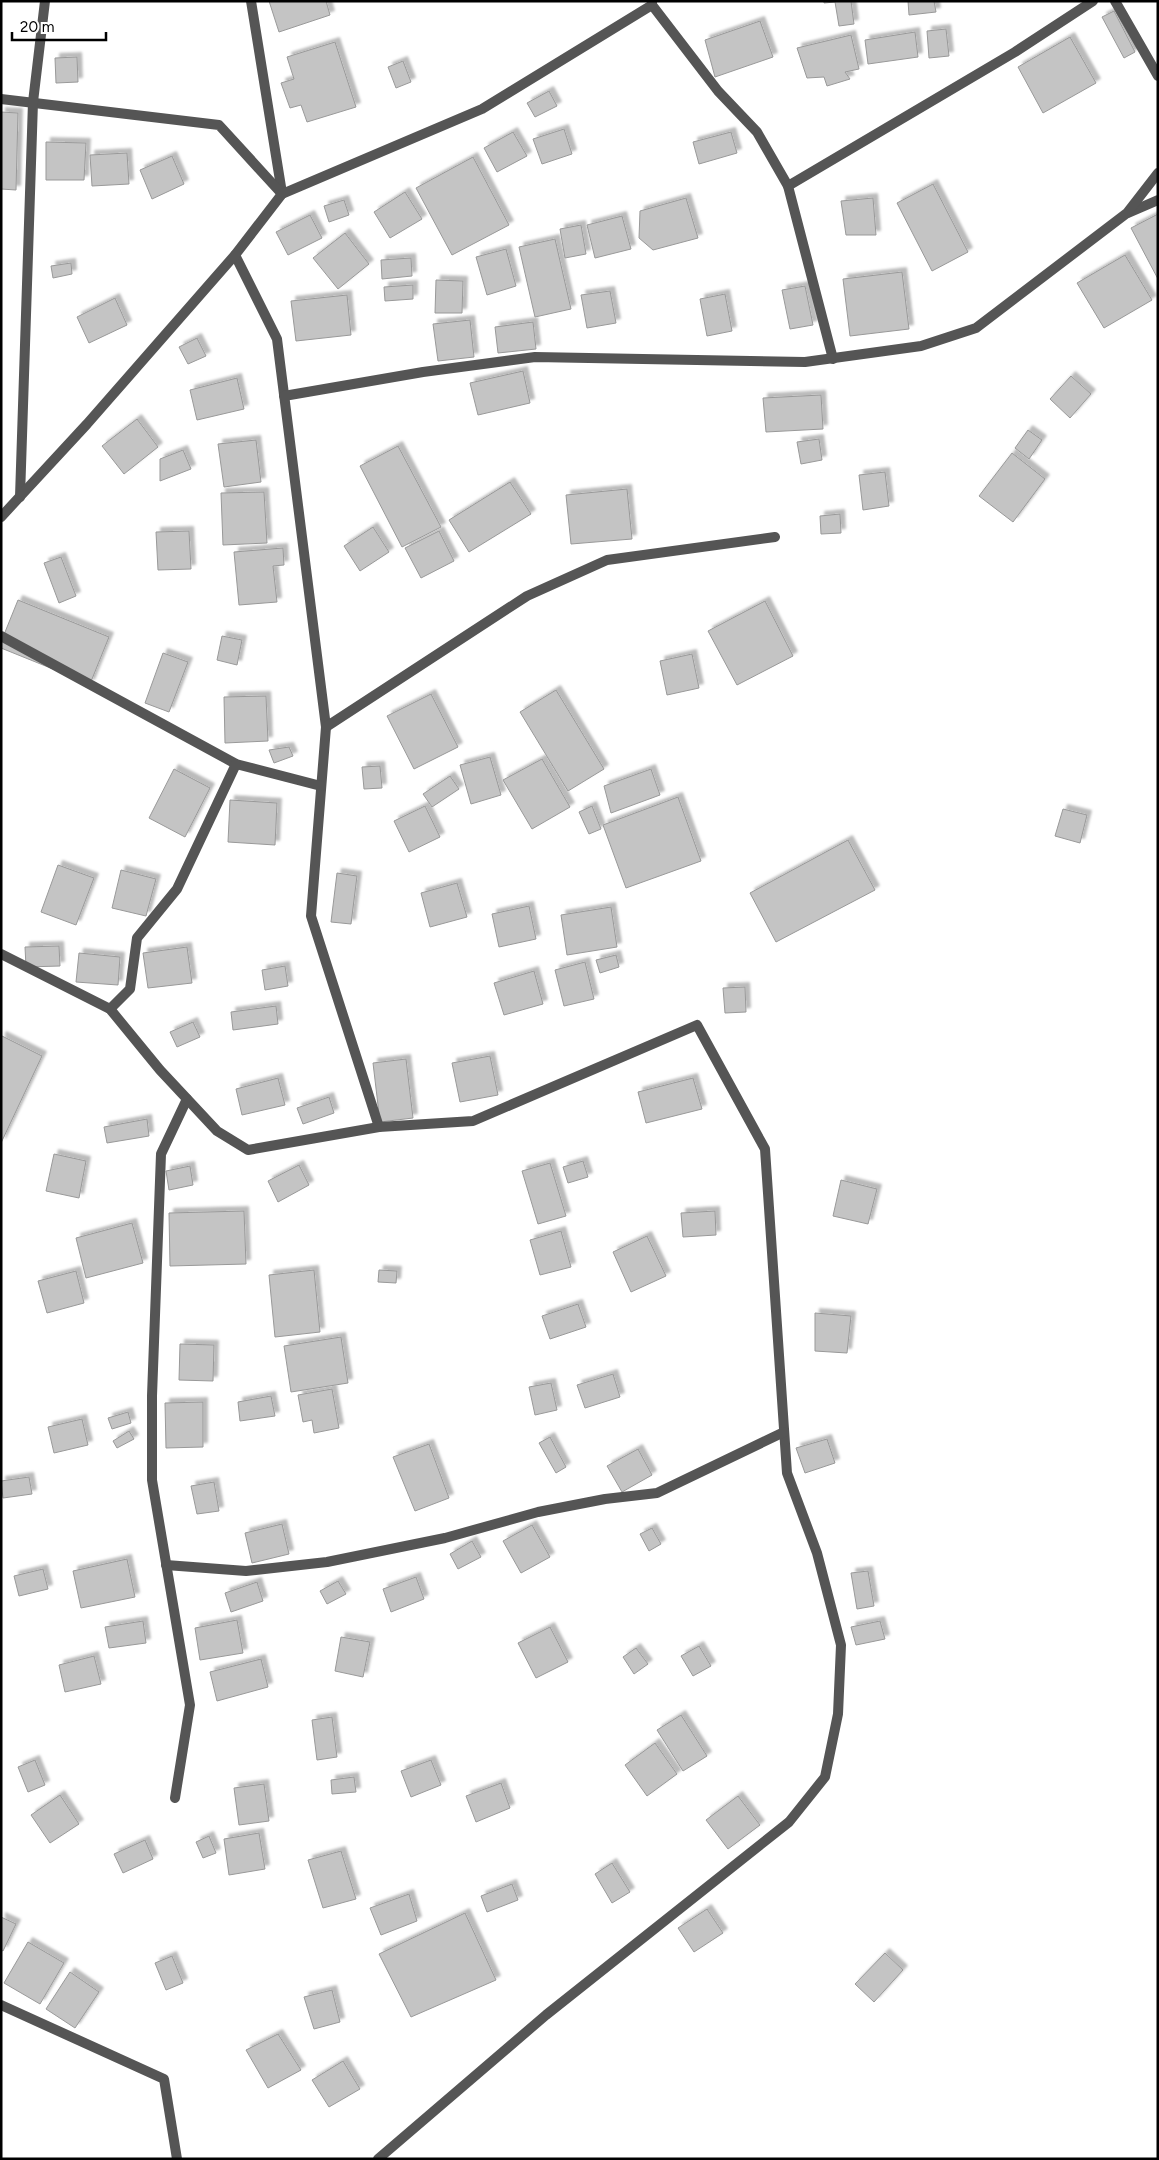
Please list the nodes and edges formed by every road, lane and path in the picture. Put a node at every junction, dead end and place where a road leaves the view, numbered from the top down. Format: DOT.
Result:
graph roads {
  1 [pos="45,1"];
  2 [pos="250,1"];
  3 [pos="1093,1"];
  4 [pos="1115,1"];
  5 [pos="652,3"];
  6 [pos="1158,76"];
  7 [pos="1,99"];
  8 [pos="33,102"];
  9 [pos="1158,172"];
  10 [pos="788,186"];
  11 [pos="282,194"];
  12 [pos="1158,200"];
  13 [pos="1127,213"];
  14 [pos="235,254"];
  15 [pos="832,359"];
  16 [pos="284,396"];
  17 [pos="20,497"];
  18 [pos="1,516"];
  19 [pos="775,537"];
  20 [pos="1,636"];
  21 [pos="326,727"];
  22 [pos="236,764"];
  23 [pos="321,786"];
  24 [pos="1,954"];
  25 [pos="110,1010"];
  26 [pos="187,1099"];
  27 [pos="379,1127"];
  28 [pos="784,1432"];
  29 [pos="166,1565"];
  30 [pos="175,1798"];
  31 [pos="1,2005"];
  32 [pos="177,2159"];
  33 [pos="378,2159"];
  1 -- 8 [label="street"];
  2 -- 11 [label="street"];
  3 -- 10 [label="street"];
  4 -- 6 [label="street"];
  5 -- 10 [label="street"];
  5 -- 11 [label="street"];
  7 -- 8 [label="street"];
  8 -- 11 [label="street"];
  8 -- 17 [label="street"];
  9 -- 13 [label="street"];
  10 -- 15 [label="street"];
  11 -- 14 [label="street"];
  12 -- 13 [label="street"];
  13 -- 15 [label="street"];
  14 -- 16 [label="street"];
  14 -- 17 [label="street"];
  15 -- 16 [label="street"];
  16 -- 21 [label="street"];
  17 -- 18 [label="street"];
  19 -- 21 [label="street"];
  20 -- 22 [label="street"];
  21 -- 23 [label="street"];
  22 -- 23 [label="street"];
  22 -- 25 [label="street"];
  23 -- 27 [label="street"];
  24 -- 25 [label="street"];
  25 -- 26 [label="street"];
  26 -- 27 [label="street"];
  26 -- 29 [label="street"];
  27 -- 28 [label="street"];
  28 -- 29 [label="street"];
  28 -- 33 [label="street"];
  29 -- 30 [label="street"];
  31 -- 32 [label="street"];
}
